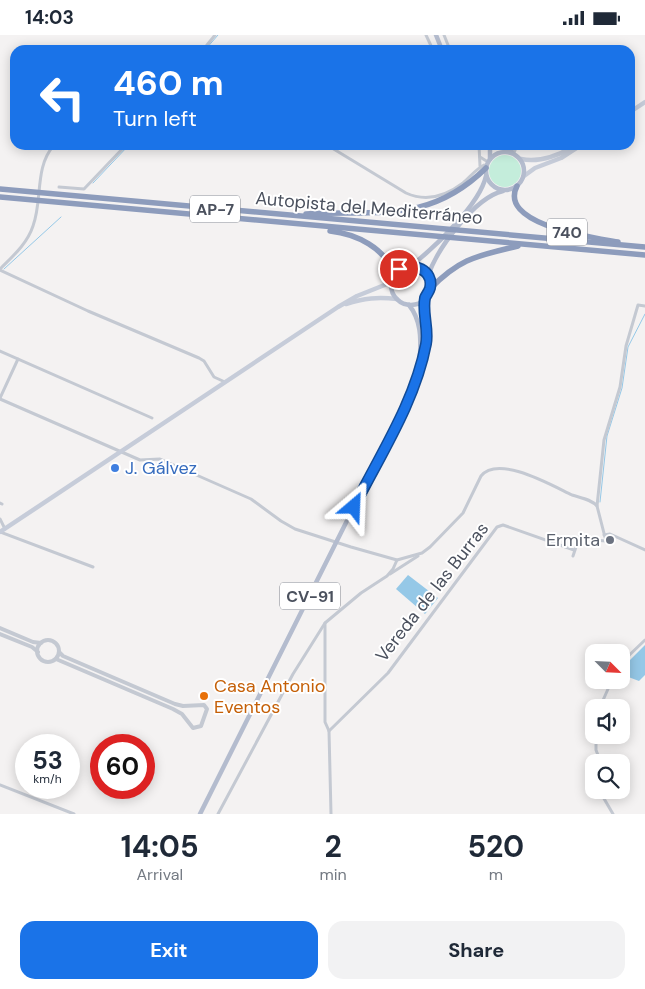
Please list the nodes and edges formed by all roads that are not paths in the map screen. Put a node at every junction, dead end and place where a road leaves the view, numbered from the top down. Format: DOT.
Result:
graph roads {
  1 [pos="215,35"];
  2 [pos="207,45"];
  3 [pos="51,150"];
  4 [pos="121,150"];
  5 [pos="335,150"];
  6 [pos="479,150"];
  7 [pos="489,150"];
  8 [pos="509,150"];
  9 [pos="514,150"];
  10 [pos="566,150"];
  11 [pos="573,150"];
  12 [pos="513,153"];
  13 [pos="480,158"];
  14 [pos="520,159"];
  15 [pos="487,166"];
  16 [pos="479,168"];
  17 [pos="524,176"];
  18 [pos="518,186"];
  19 [pos="60,187"];
  20 [pos="0,189"];
  21 [pos="506,190"];
  22 [pos="0,197"];
  23 [pos="286,216"];
  24 [pos="262,221"];
  25 [pos="523,245"];
  26 [pos="645,246"];
  27 [pos="645,255"];
  28 [pos="412,265"];
  29 [pos="0,269"];
  30 [pos="428,276"];
  31 [pos="393,277"];
  32 [pos="430,289"];
  33 [pos="425,298"];
  34 [pos="397,299"];
  35 [pos="409,305"];
  36 [pos="645,306"];
  37 [pos="338,307"];
  38 [pos="0,351"];
  39 [pos="18,359"];
  40 [pos="416,377"];
  41 [pos="225,382"];
  42 [pos="0,398"];
  43 [pos="152,418"];
  44 [pos="119,452"];
  45 [pos="597,506"];
  46 [pos="0,519"];
  47 [pos="6,529"];
  48 [pos="0,532"];
  49 [pos="604,535"];
  50 [pos="574,551"];
  51 [pos="645,551"];
  52 [pos="422,553"];
  53 [pos="572,556"];
  54 [pos="397,559"];
  55 [pos="93,567"];
  56 [pos="387,576"];
  57 [pos="325,623"];
  58 [pos="0,628"];
  59 [pos="0,633"];
  60 [pos="645,640"];
  61 [pos="41,643"];
  62 [pos="38,652"];
  63 [pos="59,652"];
  64 [pos="630,654"];
  65 [pos="56,659"];
  66 [pos="329,731"];
  67 [pos="0,785"];
  68 [pos="604,799"];
  69 [pos="74,814"];
  70 [pos="200,814"];
  71 [pos="218,814"];
  72 [pos="331,814"];
  73 [pos="613,814"];
  1 -- 2 [label="street"];
  3 -- 29 [label="street"];
  4 -- 19 [label="street"];
  5 -- 16 [label="street"];
  6 -- 13 [label="street"];
  7 -- 15 [label="main road"];
  8 -- 12 [label="main road"];
  9 -- 12 [label="street"];
  10 -- 14 [label="main road"];
  11 -- 17 [label="main road"];
  12 -- 14 [label="main road"];
  12 -- 15 [label="main road"];
  13 -- 15 [label="street"];
  13 -- 16 [label="street"];
  14 -- 17 [label="main road"];
  15 -- 16 [label="street"];
  15 -- 21 [label="main road"];
  15 -- 23 [label="highway"];
  15 -- 28 [label="main road"];
  17 -- 18 [label="main road"];
  18 -- 21 [label="main road"];
  18 -- 26 [label="highway, 740"];
  20 -- 23 [label="highway, Autopista del Mediterráneo / AP-7"];
  21 -- 30 [label="main road"];
  22 -- 24 [label="highway, Autopista del Mediterráneo / AP-7"];
  23 -- 26 [label="highway, Autopista del Mediterráneo / AP-7"];
  24 -- 25 [label="highway, Autopista del Mediterráneo / AP-7"];
  24 -- 31 [label="highway"];
  25 -- 27 [label="highway, Autopista del Mediterráneo / AP-7"];
  25 -- 32 [label="highway"];
  28 -- 30 [label="main road"];
  28 -- 31 [label="main road"];
  29 -- 41 [label="street"];
  30 -- 32 [label="main road"];
  31 -- 34 [label="main road"];
  31 -- 37 [label="main road"];
  32 -- 33 [label="main road"];
  33 -- 35 [label="main road"];
  33 -- 40 [label="main road, CV-91"];
  34 -- 35 [label="main road"];
  34 -- 37 [label="main road"];
  35 -- 40 [label="main road, CV-91"];
  36 -- 45 [label="street"];
  37 -- 41 [label="main road"];
  38 -- 39 [label="street"];
  39 -- 42 [label="street"];
  39 -- 43 [label="street"];
  40 -- 70 [label="main road, CV-91"];
  41 -- 44 [label="main road"];
  42 -- 44 [label="street"];
  44 -- 47 [label="main road"];
  44 -- 54 [label="street"];
  45 -- 49 [label="street"];
  45 -- 52 [label="street"];
  46 -- 47 [label="street"];
  47 -- 48 [label="main road"];
  48 -- 55 [label="street"];
  49 -- 50 [label="street"];
  49 -- 51 [label="street"];
  50 -- 53 [label="street"];
  50 -- 66 [label="street, Vereda de las Burras"];
  52 -- 54 [label="street"];
  52 -- 56 [label="street"];
  54 -- 56 [label="street"];
  56 -- 57 [label="street"];
  57 -- 66 [label="street"];
  57 -- 71 [label="street"];
  58 -- 61 [label="street"];
  59 -- 62 [label="street"];
  60 -- 64 [label="street"];
  61 -- 62 [label="street"];
  61 -- 63 [label="street"];
  62 -- 65 [label="street"];
  63 -- 65 [label="street"];
  63 -- 65 [label="street"];
  66 -- 72 [label="street"];
  67 -- 69 [label="street"];
  68 -- 73 [label="street"];
}
